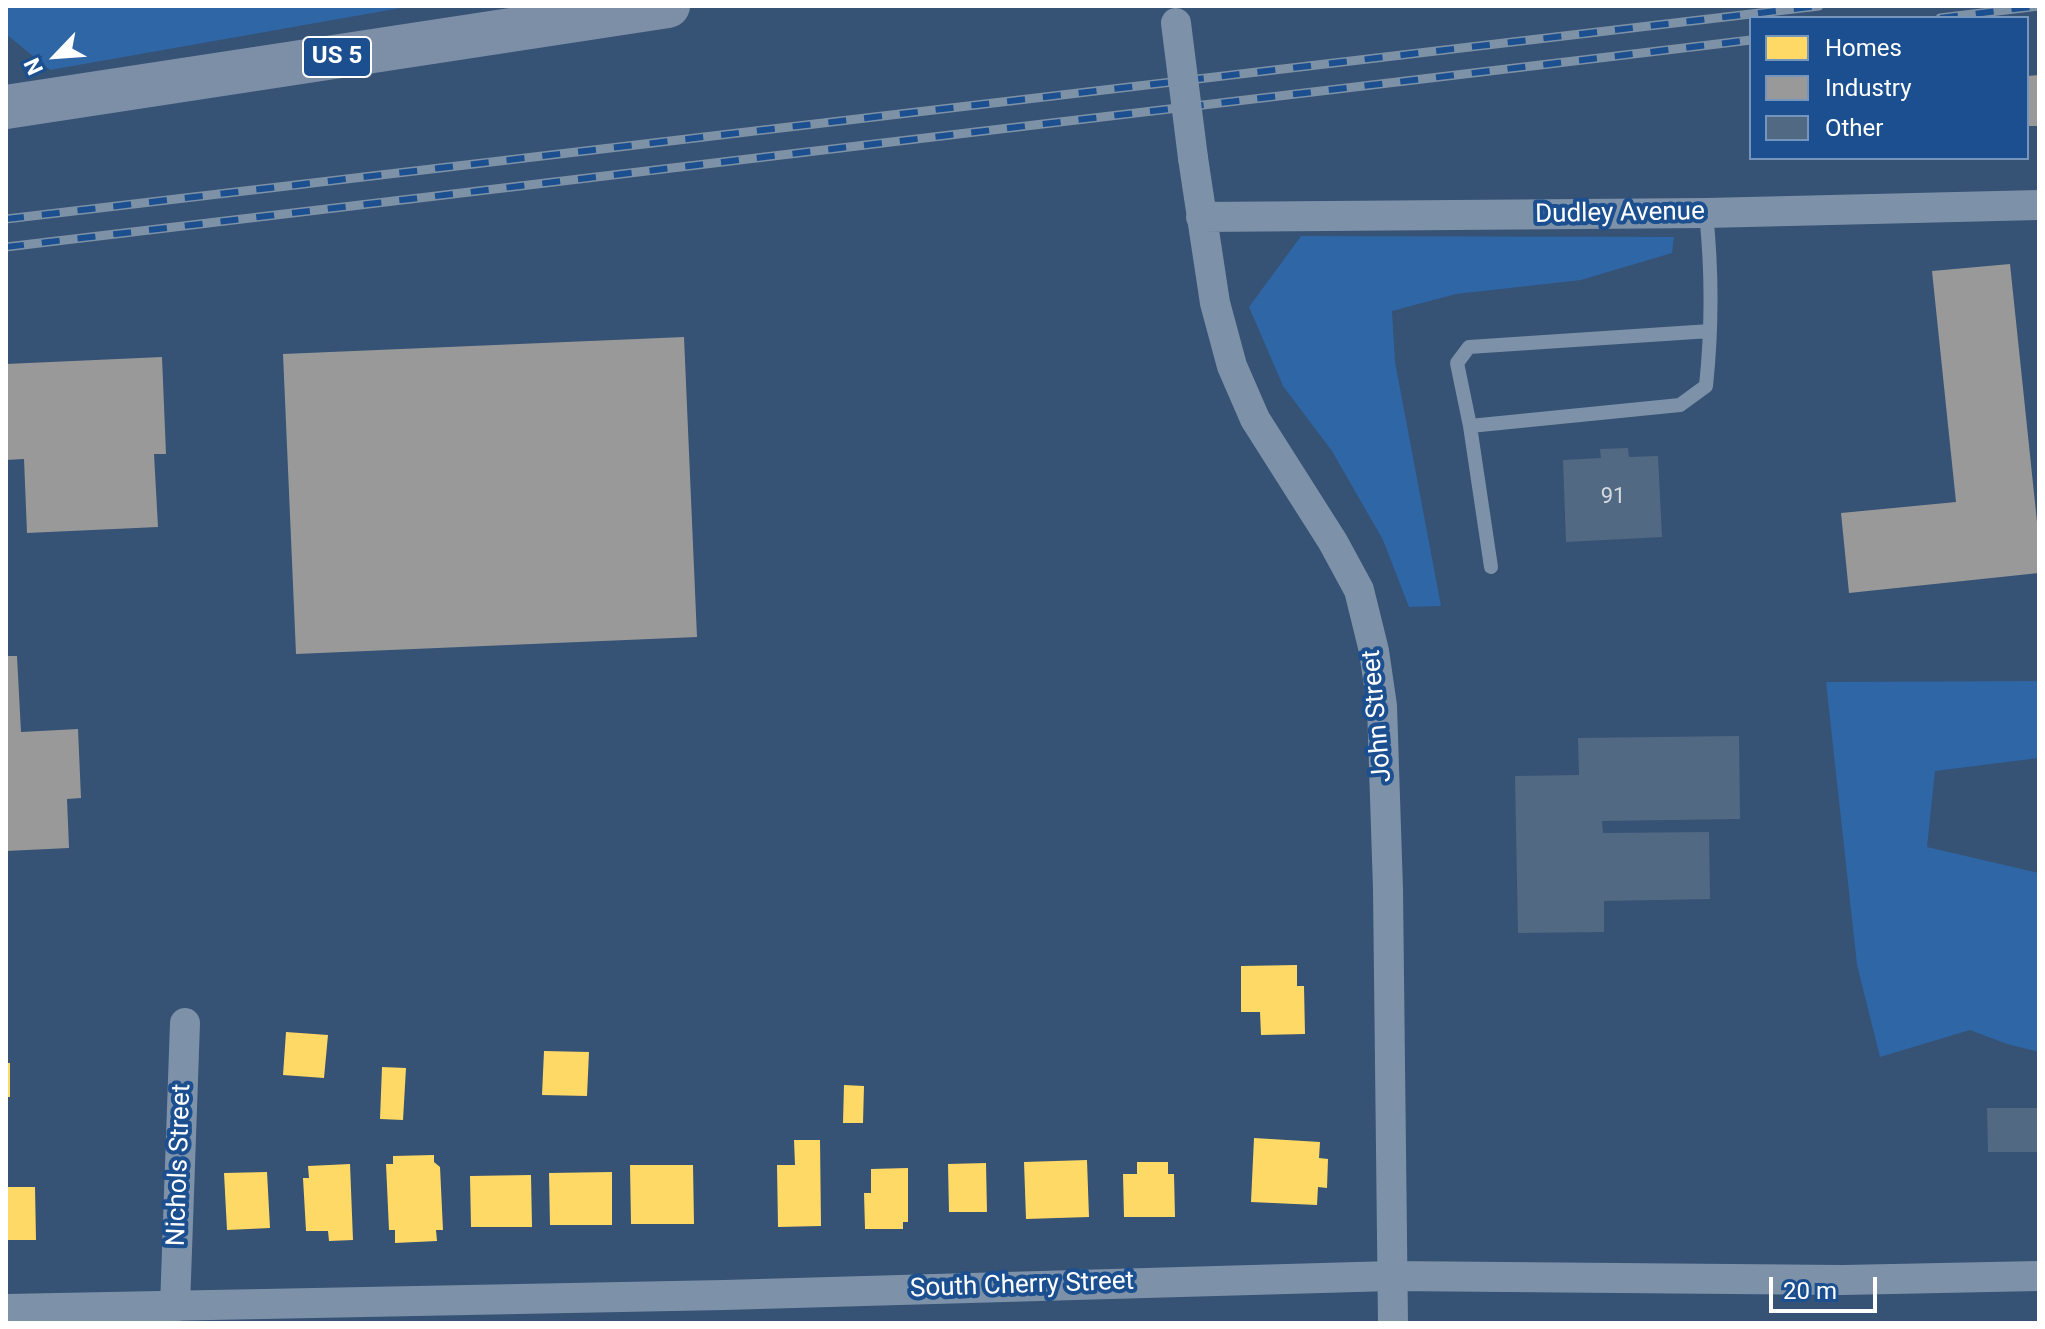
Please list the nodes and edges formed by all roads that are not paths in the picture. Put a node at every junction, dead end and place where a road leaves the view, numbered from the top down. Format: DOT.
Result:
graph roads {
  1 [pos="668,6"];
  2 [pos="1175,14"];
  3 [pos="6,107"];
  4 [pos="2039,205"];
  5 [pos="1706,213"];
  6 [pos="1201,217"];
  7 [pos="1710,331"];
  8 [pos="1470,426"];
  9 [pos="1491,567"];
  10 [pos="185,1023"];
  11 [pos="1392,1276"];
  12 [pos="2039,1276"];
  13 [pos="175,1307"];
  14 [pos="6,1309"];
  15 [pos="724,1309"];
  16 [pos="1393,1323"];
  1 -- 3 [label="main road, US 5"];
  2 -- 6 [label="street, John Street, bridge"];
  4 -- 5 [label="street, Dudley Avenue"];
  5 -- 6 [label="street, Dudley Avenue"];
  5 -- 7 [label="lane"];
  6 -- 11 [label="street, John Street"];
  7 -- 8 [label="lane"];
  7 -- 8 [label="lane"];
  8 -- 9 [label="lane"];
  10 -- 13 [label="street, Nichols Street"];
  11 -- 12 [label="street, South Cherry Street"];
  11 -- 15 [label="street, South Cherry Street"];
  11 -- 16 [label="street, John Street"];
  13 -- 14 [label="street, South Cherry Street"];
  13 -- 15 [label="street, South Cherry Street"];
}
